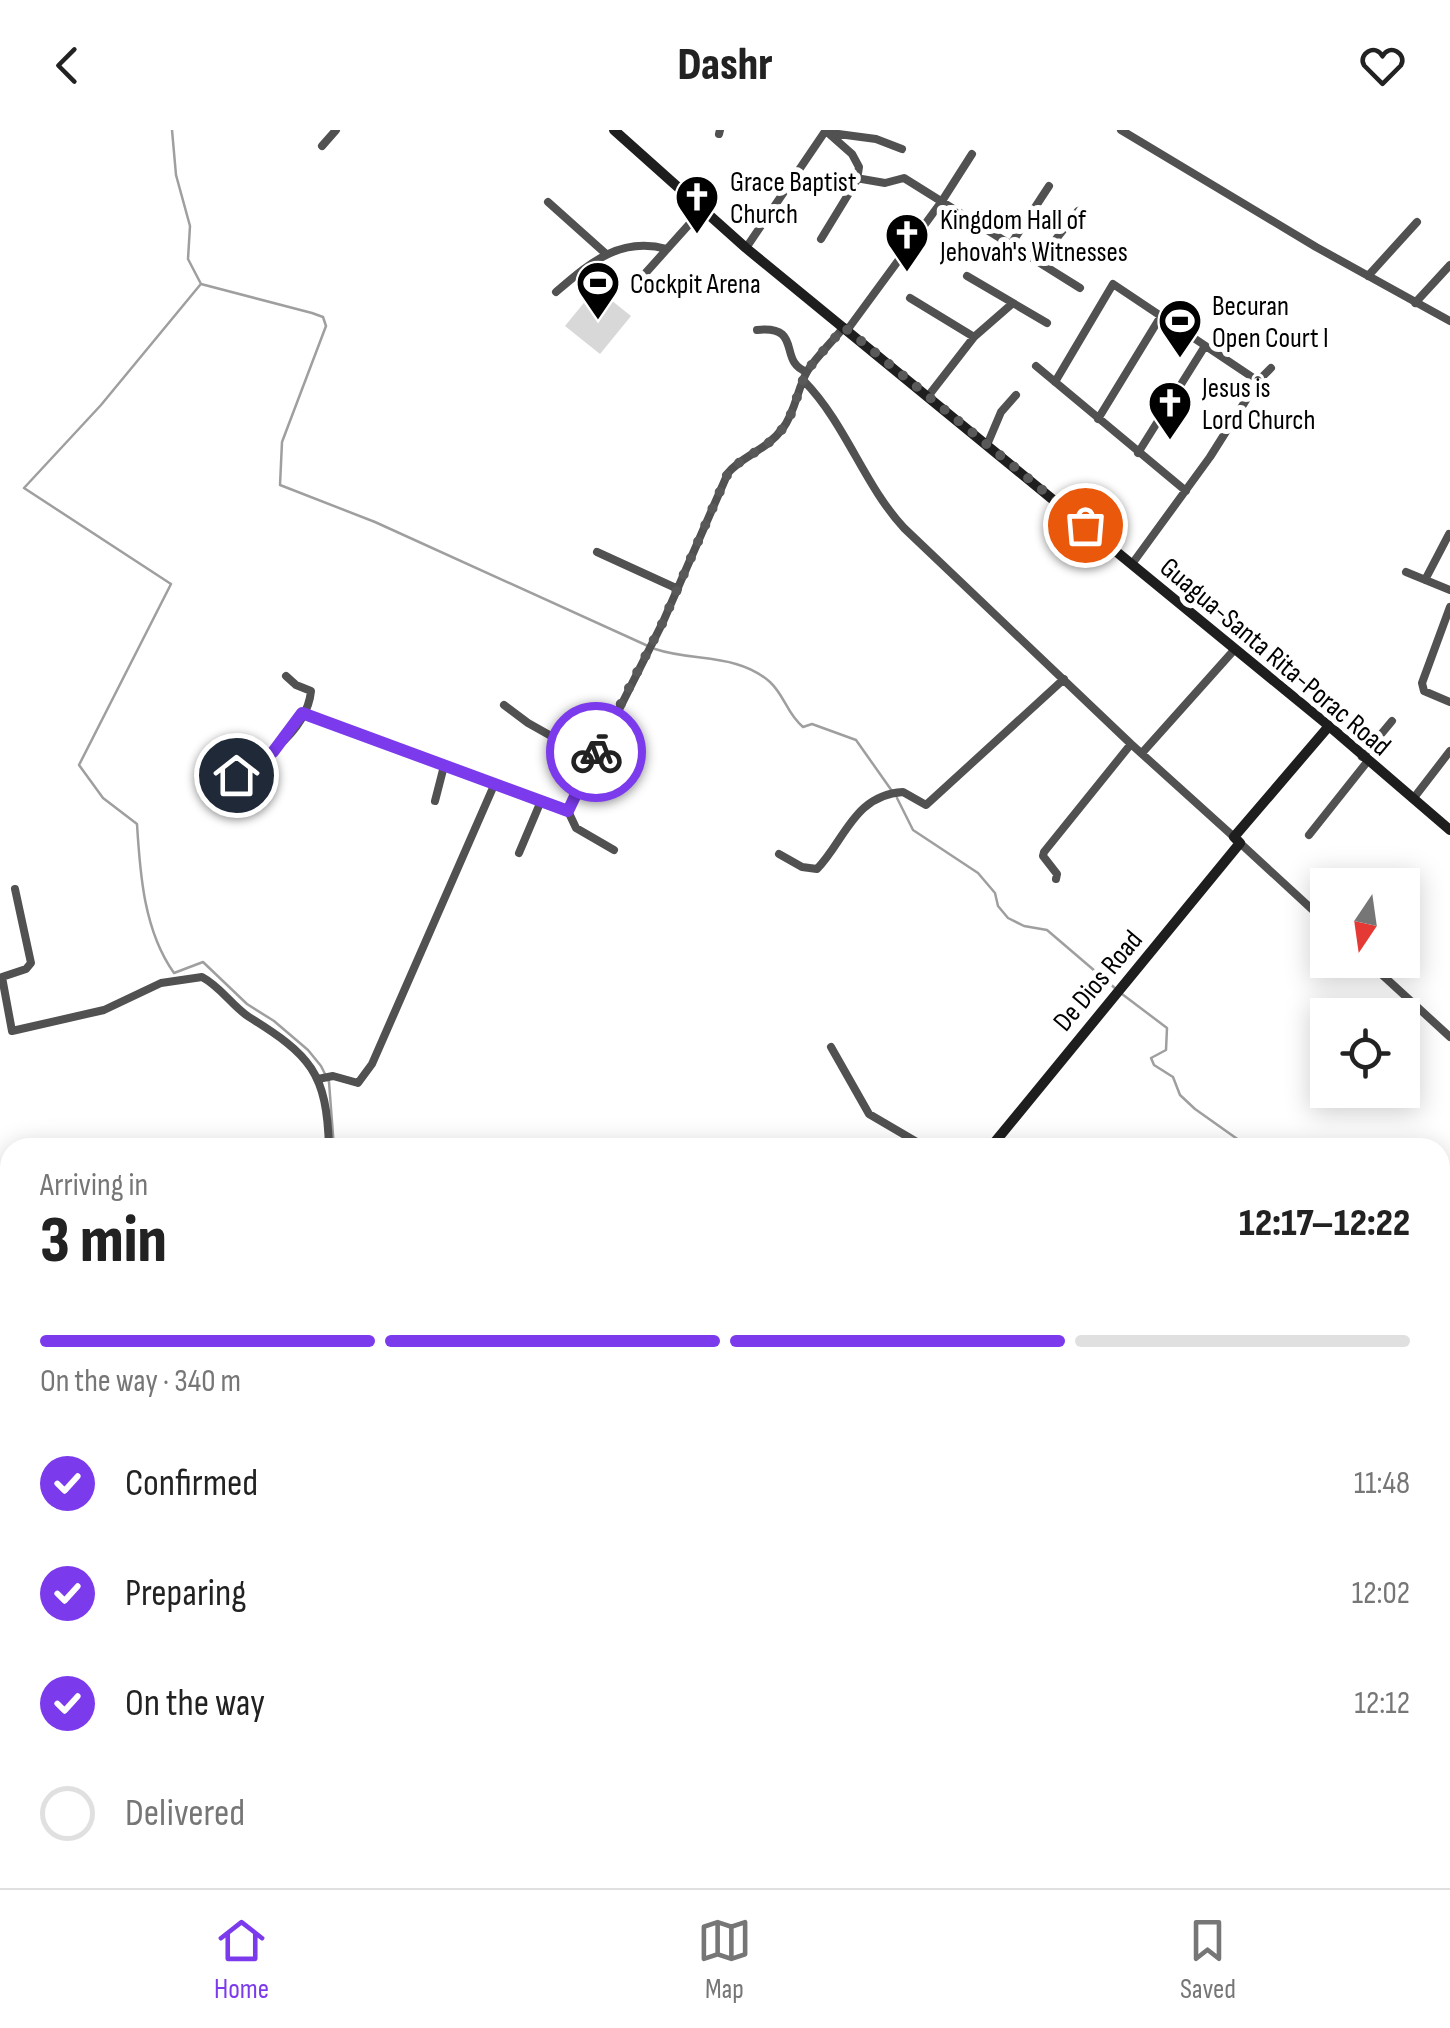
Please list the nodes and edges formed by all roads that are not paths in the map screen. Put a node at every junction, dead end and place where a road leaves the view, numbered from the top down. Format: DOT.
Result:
graph roads {
  1 [pos="336,130"];
  2 [pos="614,130"];
  3 [pos="1121,130"];
  4 [pos="828,131"];
  5 [pos="322,146"];
  6 [pos="902,149"];
  7 [pos="972,154"];
  8 [pos="856,178"];
  9 [pos="1049,186"];
  10 [pos="942,201"];
  11 [pos="548,202"];
  12 [pos="702,210"];
  13 [pos="1078,210"];
  14 [pos="1418,222"];
  15 [pos="821,239"];
  16 [pos="1011,244"];
  17 [pos="746,248"];
  18 [pos="668,249"];
  19 [pos="605,253"];
  20 [pos="1038,262"];
  21 [pos="1450,266"];
  22 [pos="967,276"];
  23 [pos="1368,276"];
  24 [pos="632,287"];
  25 [pos="1080,288"];
  26 [pos="556,292"];
  27 [pos="910,298"];
  28 [pos="1415,302"];
  29 [pos="1013,303"];
  30 [pos="1161,316"];
  31 [pos="1450,321"];
  32 [pos="1047,323"];
  33 [pos="846,328"];
  34 [pos="757,330"];
  35 [pos="974,337"];
  36 [pos="1206,346"];
  37 [pos="1036,366"];
  38 [pos="1271,368"];
  39 [pos="805,377"];
  40 [pos="1055,382"];
  41 [pos="1258,382"];
  42 [pos="1016,394"];
  43 [pos="929,396"];
  44 [pos="1098,419"];
  45 [pos="987,445"];
  46 [pos="1138,452"];
  47 [pos="1186,491"];
  48 [pos="1437,527"];
  49 [pos="1450,534"];
  50 [pos="597,552"];
  51 [pos="1132,564"];
  52 [pos="1406,572"];
  53 [pos="1425,580"];
  54 [pos="678,589"];
  55 [pos="1450,590"];
  56 [pos="1450,606"];
  57 [pos="1235,649"];
  58 [pos="286,676"];
  59 [pos="1064,679"];
  60 [pos="1450,702"];
  61 [pos="504,704"];
  62 [pos="302,713"];
  63 [pos="1392,721"];
  64 [pos="1329,726"];
  65 [pos="1131,744"];
  66 [pos="1450,751"];
  67 [pos="1142,753"];
  68 [pos="592,759"];
  69 [pos="1365,760"];
  70 [pos="444,766"];
  71 [pos="219,782"];
  72 [pos="496,783"];
  73 [pos="1412,798"];
  74 [pos="435,801"];
  75 [pos="541,801"];
  76 [pos="568,811"];
  77 [pos="1450,830"];
  78 [pos="1309,835"];
  79 [pos="1237,840"];
  80 [pos="614,850"];
  81 [pos="520,854"];
  82 [pos="779,854"];
  83 [pos="1056,879"];
  84 [pos="14,889"];
  85 [pos="1310,907"];
  86 [pos="1386,978"];
  87 [pos="1450,1037"];
  88 [pos="831,1047"];
  89 [pos="320,1078"];
  90 [pos="329,1138"];
  91 [pos="911,1138"];
  92 [pos="998,1138"];
  1 -- 5 [label="street"];
  2 -- 12 [label="main road, Guagua-Santa Rita-Porac Road"];
  3 -- 23 [label="street"];
  4 -- 6 [label="street"];
  4 -- 8 [label="street"];
  4 -- 17 [label="street"];
  7 -- 10 [label="street"];
  8 -- 10 [label="street"];
  8 -- 15 [label="street"];
  9 -- 16 [label="street"];
  10 -- 16 [label="street"];
  10 -- 33 [label="street"];
  11 -- 19 [label="street"];
  12 -- 17 [label="main road, Guagua-Santa Rita-Porac Road"];
  12 -- 18 [label="street"];
  13 -- 20 [label="street"];
  14 -- 23 [label="street"];
  16 -- 20 [label="street"];
  17 -- 33 [label="main road, Guagua-Santa Rita-Porac Road"];
  18 -- 19 [label="street"];
  18 -- 24 [label="street"];
  19 -- 26 [label="street"];
  20 -- 25 [label="street"];
  21 -- 28 [label="street"];
  22 -- 29 [label="street"];
  23 -- 28 [label="street"];
  27 -- 35 [label="street"];
  28 -- 31 [label="street"];
  29 -- 32 [label="street"];
  29 -- 35 [label="street"];
  30 -- 36 [label="street"];
  30 -- 40 [label="street"];
  30 -- 44 [label="street"];
  33 -- 39 [label="street"];
  33 -- 43 [label="main road, Guagua-Santa Rita-Porac Road"];
  34 -- 39 [label="street"];
  35 -- 43 [label="street"];
  36 -- 41 [label="street"];
  36 -- 46 [label="street"];
  37 -- 40 [label="street"];
  38 -- 41 [label="street"];
  39 -- 54 [label="street"];
  39 -- 59 [label="street"];
  40 -- 44 [label="street"];
  41 -- 47 [label="street"];
  42 -- 45 [label="street"];
  43 -- 45 [label="main road, Guagua-Santa Rita-Porac Road"];
  44 -- 46 [label="street"];
  45 -- 51 [label="main road, Guagua-Santa Rita-Porac Road"];
  46 -- 47 [label="street"];
  47 -- 51 [label="street"];
  48 -- 49 [label="street"];
  49 -- 53 [label="street"];
  50 -- 54 [label="street"];
  51 -- 57 [label="main road, Guagua-Santa Rita-Porac Road"];
  52 -- 53 [label="street"];
  53 -- 55 [label="street"];
  54 -- 68 [label="street"];
  56 -- 60 [label="street"];
  57 -- 64 [label="main road, Guagua-Santa Rita-Porac Road"];
  57 -- 67 [label="street"];
  58 -- 62 [label="street"];
  59 -- 65 [label="street"];
  59 -- 82 [label="street"];
  61 -- 68 [label="street"];
  62 -- 70 [label="street"];
  62 -- 71 [label="street"];
  63 -- 69 [label="street"];
  64 -- 69 [label="main road, Guagua-Santa Rita-Porac Road"];
  64 -- 79 [label="main road, De Dios Road"];
  65 -- 67 [label="street"];
  65 -- 83 [label="street"];
  66 -- 73 [label="street"];
  67 -- 79 [label="street"];
  68 -- 76 [label="street"];
  69 -- 73 [label="main road, Guagua-Santa Rita-Porac Road"];
  69 -- 78 [label="street"];
  70 -- 72 [label="street"];
  70 -- 74 [label="street"];
  72 -- 75 [label="street"];
  72 -- 89 [label="street"];
  73 -- 77 [label="main road, Guagua-Santa Rita-Porac Road"];
  75 -- 76 [label="street"];
  75 -- 81 [label="street"];
  76 -- 80 [label="street"];
  79 -- 85 [label="street"];
  79 -- 92 [label="main road, De Dios Road"];
  84 -- 89 [label="street"];
  86 -- 87 [label="street"];
  88 -- 91 [label="street"];
  89 -- 90 [label="street"];
}
